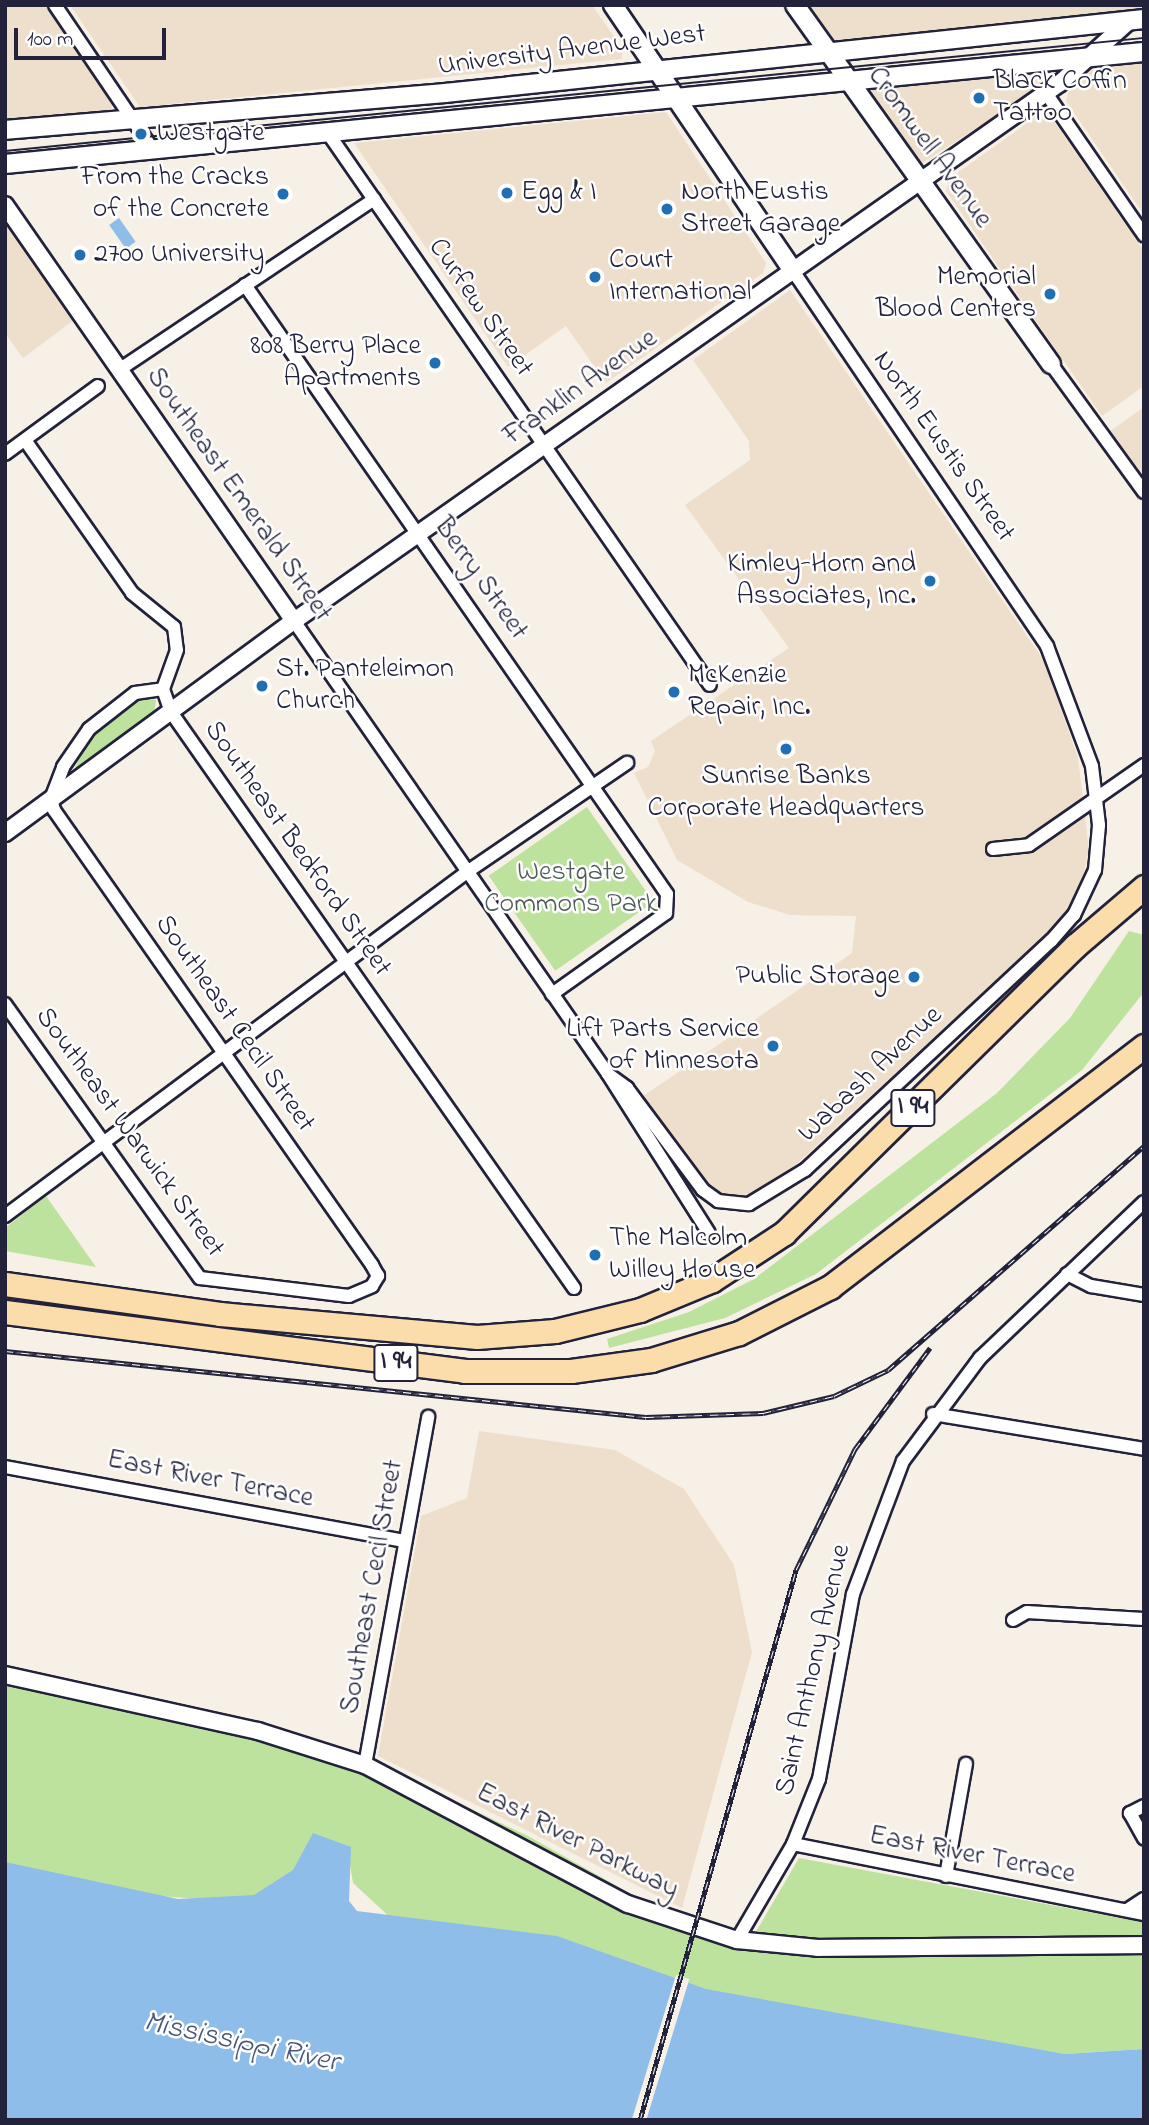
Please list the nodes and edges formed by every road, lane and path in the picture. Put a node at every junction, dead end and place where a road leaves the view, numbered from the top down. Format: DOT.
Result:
graph roads {
  1 [pos="54,5"];
  2 [pos="613,5"];
  3 [pos="795,5"];
  4 [pos="1137,19"];
  5 [pos="824,51"];
  6 [pos="1144,52"];
  7 [pos="1093,55"];
  8 [pos="656,68"];
  9 [pos="847,82"];
  10 [pos="1046,93"];
  11 [pos="675,99"];
  12 [pos="132,118"];
  13 [pos="5,130"];
  14 [pos="328,133"];
  15 [pos="153,150"];
  16 [pos="5,164"];
  17 [pos="921,181"];
  18 [pos="374,199"];
  19 [pos="5,205"];
  20 [pos="1144,235"];
  21 [pos="793,271"];
  22 [pos="245,285"];
  23 [pos="1051,364"];
  24 [pos="119,370"];
  25 [pos="98,386"];
  26 [pos="25,440"];
  27 [pos="545,446"];
  28 [pos="5,454"];
  29 [pos="1144,492"];
  30 [pos="419,533"];
  31 [pos="294,621"];
  32 [pos="710,685"];
  33 [pos="163,689"];
  34 [pos="171,712"];
  35 [pos="626,763"];
  36 [pos="1144,765"];
  37 [pos="592,784"];
  38 [pos="1098,798"];
  39 [pos="51,799"];
  40 [pos="5,833"];
  41 [pos="993,849"];
  42 [pos="467,872"];
  43 [pos="1144,887"];
  44 [pos="346,962"];
  45 [pos="552,994"];
  46 [pos="5,1004"];
  47 [pos="1144,1046"];
  48 [pos="223,1053"];
  49 [pos="608,1074"];
  50 [pos="102,1143"];
  51 [pos="1144,1202"];
  52 [pos="5,1216"];
  53 [pos="709,1233"];
  54 [pos="1067,1274"];
  55 [pos="377,1276"];
  56 [pos="5,1284"];
  57 [pos="574,1288"];
  58 [pos="1144,1296"];
  59 [pos="5,1312"];
  60 [pos="933,1414"];
  61 [pos="428,1417"];
  62 [pos="1144,1449"];
  63 [pos="5,1467"];
  64 [pos="405,1541"];
  65 [pos="1144,1619"];
  66 [pos="1013,1620"];
  67 [pos="5,1675"];
  68 [pos="966,1764"];
  69 [pos="365,1765"];
  70 [pos="1144,1806"];
  71 [pos="1144,1838"];
  72 [pos="793,1844"];
  73 [pos="946,1876"];
  74 [pos="1144,1899"];
  75 [pos="1127,1910"];
  76 [pos="1144,1914"];
  77 [pos="737,1940"];
  78 [pos="1144,1945"];
  1 -- 12 [label="street"];
  2 -- 8 [label="main road, North Eustis Street"];
  3 -- 5 [label="main road, Cromwell Avenue"];
  4 -- 5 [label="main road, University Avenue West"];
  4 -- 7 [label="street, Franklin Avenue"];
  5 -- 8 [label="main road, University Avenue West"];
  5 -- 9 [label="main road, Cromwell Avenue"];
  6 -- 7 [label="main road, University Avenue West"];
  7 -- 9 [label="main road, University Avenue West"];
  7 -- 10 [label="street, Franklin Avenue"];
  8 -- 11 [label="main road, North Eustis Street"];
  8 -- 12 [label="main road, University Avenue West"];
  9 -- 11 [label="main road, University Avenue West"];
  9 -- 17 [label="main road, Cromwell Avenue"];
  10 -- 17 [label="street, Franklin Avenue"];
  10 -- 20 [label="street"];
  11 -- 14 [label="main road, University Avenue West"];
  11 -- 21 [label="main road, North Eustis Street"];
  12 -- 13 [label="main road, University Avenue West"];
  12 -- 15 [label="street"];
  14 -- 15 [label="main road, University Avenue West"];
  14 -- 18 [label="street, Curfew Street"];
  15 -- 16 [label="main road, University Avenue West"];
  17 -- 21 [label="street, Franklin Avenue"];
  17 -- 23 [label="main road, Cromwell Avenue"];
  18 -- 22 [label="street"];
  18 -- 27 [label="street, Curfew Street"];
  19 -- 24 [label="street, Southeast Emerald Street"];
  21 -- 27 [label="street, Franklin Avenue"];
  21 -- 38 [label="street, North Eustis Street"];
  22 -- 24 [label="street"];
  22 -- 30 [label="street, Berry Street"];
  23 -- 29 [label="street, Cromwell Avenue"];
  24 -- 31 [label="street, Southeast Emerald Street"];
  25 -- 26 [label="street"];
  26 -- 28 [label="street"];
  26 -- 33 [label="street"];
  27 -- 30 [label="street, Franklin Avenue"];
  27 -- 32 [label="street, Curfew Street"];
  30 -- 31 [label="street, Franklin Avenue"];
  30 -- 37 [label="street, Berry Street"];
  31 -- 34 [label="street, Franklin Avenue"];
  31 -- 42 [label="street, Southeast Emerald Street"];
  33 -- 34 [label="street, Southeast Bedford Street"];
  33 -- 39 [label="street"];
  34 -- 39 [label="street, Franklin Avenue"];
  34 -- 44 [label="street, Southeast Bedford Street"];
  35 -- 37 [label="street"];
  36 -- 38 [label="street"];
  37 -- 42 [label="street"];
  37 -- 45 [label="street, Berry Street"];
  38 -- 41 [label="street"];
  38 -- 49 [label="street, Wabash Avenue"];
  39 -- 40 [label="street, Franklin Avenue"];
  39 -- 48 [label="street, Southeast Cecil Street"];
  42 -- 44 [label="street"];
  42 -- 45 [label="street, Southeast Emerald Street"];
  43 -- 56 [label="highway, I 94"];
  44 -- 48 [label="street"];
  44 -- 57 [label="street, Southeast Bedford Street"];
  45 -- 49 [label="street, Southeast Emerald Street"];
  46 -- 50 [label="street, Southeast Warwick Street"];
  47 -- 59 [label="highway, I 94"];
  48 -- 50 [label="street"];
  48 -- 55 [label="street, Southeast Cecil Street"];
  49 -- 53 [label="street, Southeast Emerald Street"];
  50 -- 52 [label="street"];
  50 -- 55 [label="street, Southeast Warwick Street"];
  51 -- 54 [label="street, Saint Anthony Avenue"];
  54 -- 58 [label="street"];
  54 -- 60 [label="street, Saint Anthony Avenue"];
  60 -- 62 [label="street"];
  60 -- 72 [label="street, Saint Anthony Avenue"];
  61 -- 64 [label="street, Southeast Cecil Street"];
  63 -- 64 [label="street, East River Terrace"];
  64 -- 69 [label="street, Southeast Cecil Street"];
  65 -- 66 [label="street"];
  67 -- 69 [label="street, East River Parkway"];
  68 -- 73 [label="street"];
  69 -- 77 [label="street, East River Parkway"];
  70 -- 71 [label="street"];
  72 -- 73 [label="street, East River Terrace"];
  72 -- 77 [label="street, Saint Anthony Avenue"];
  73 -- 75 [label="street, East River Terrace"];
  74 -- 75 [label="street"];
  75 -- 76 [label="street, East River Terrace"];
  77 -- 78 [label="street, East River Parkway"];
}
